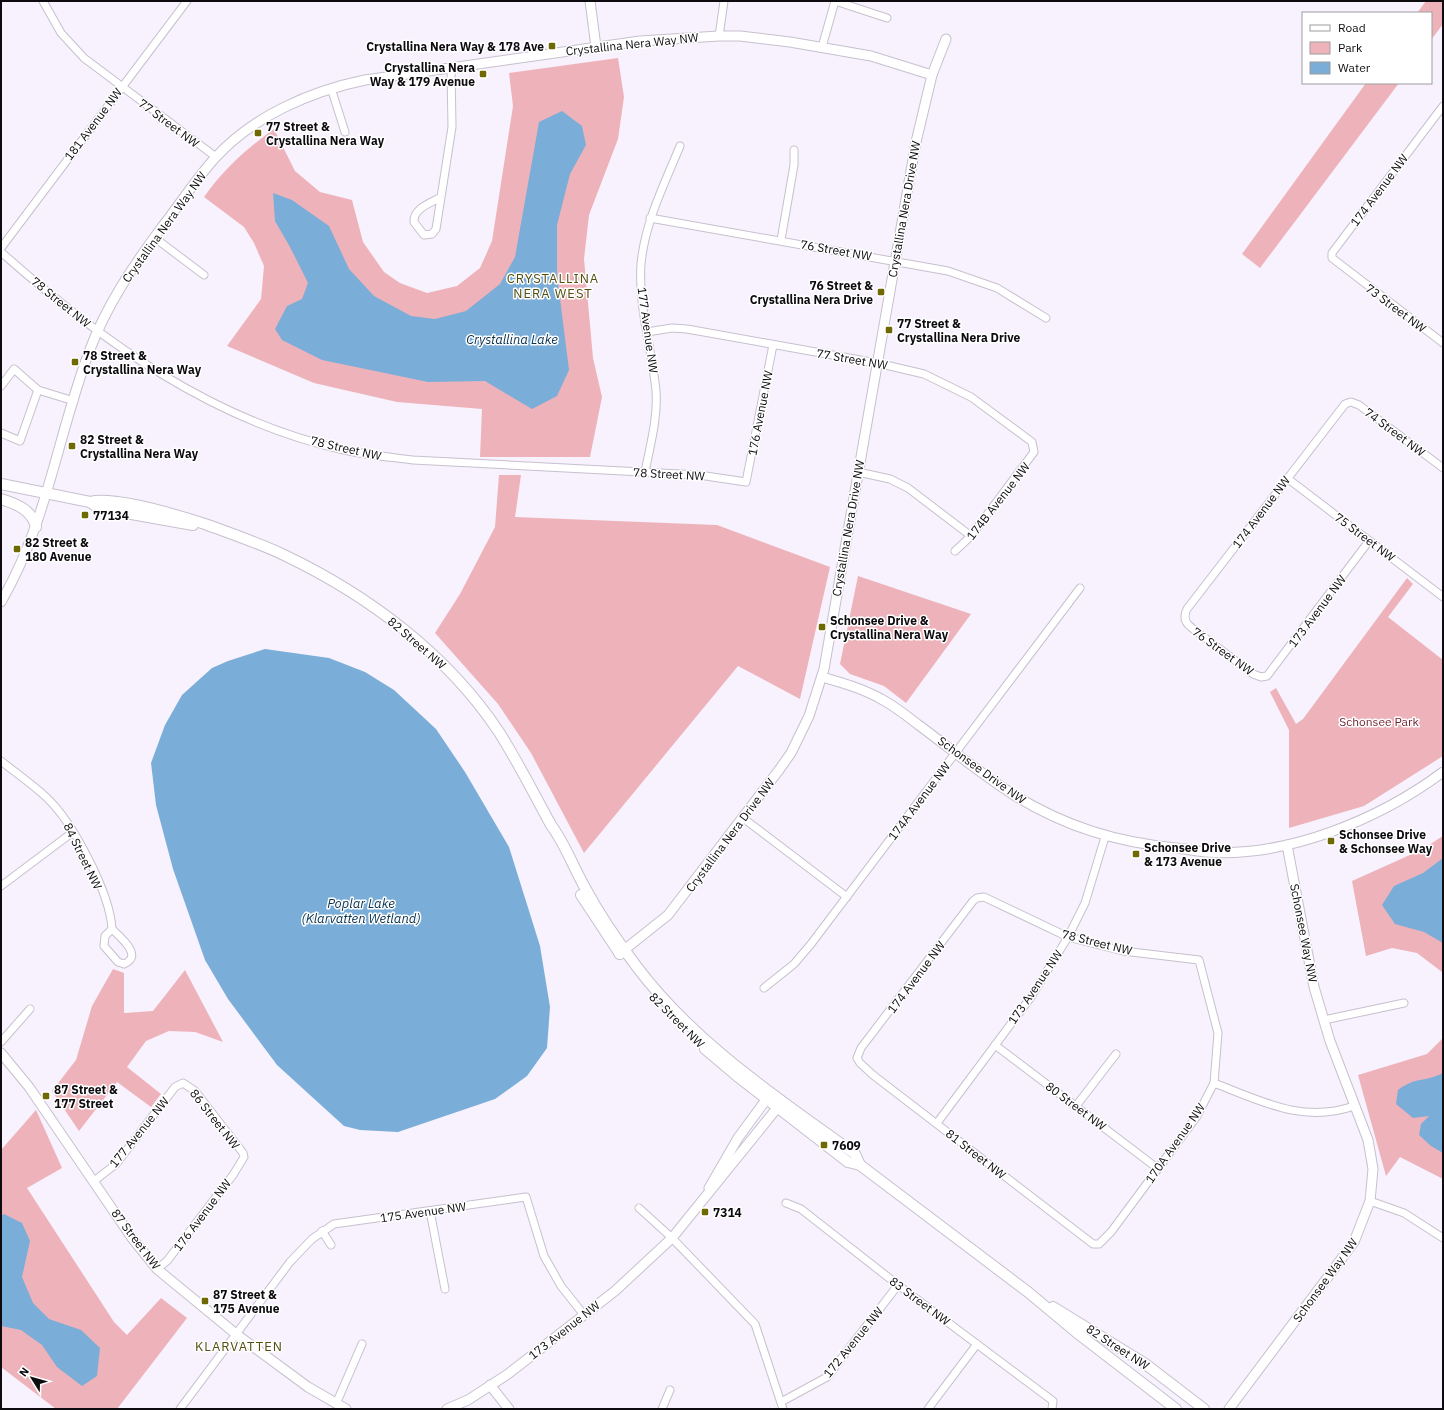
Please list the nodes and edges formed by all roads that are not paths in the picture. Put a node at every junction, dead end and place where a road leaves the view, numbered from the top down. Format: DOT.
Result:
graph roads {
  1 [pos="43,1"];
  2 [pos="187,1"];
  3 [pos="590,1"];
  4 [pos="724,1"];
  5 [pos="835,1"];
  6 [pos="887,18"];
  7 [pos="719,36"];
  8 [pos="946,39"];
  9 [pos="596,47"];
  10 [pos="822,47"];
  11 [pos="451,69"];
  12 [pos="932,75"];
  13 [pos="121,87"];
  14 [pos="331,88"];
  15 [pos="1443,106"];
  16 [pos="345,132"];
  17 [pos="680,146"];
  18 [pos="794,150"];
  19 [pos="216,157"];
  20 [pos="441,197"];
  21 [pos="650,218"];
  22 [pos="155,238"];
  23 [pos="781,240"];
  24 [pos="1,248"];
  25 [pos="1,252"];
  26 [pos="895,260"];
  27 [pos="1348,272"];
  28 [pos="204,275"];
  29 [pos="1046,318"];
  30 [pos="97,331"];
  31 [pos="647,332"];
  32 [pos="1443,343"];
  33 [pos="773,345"];
  34 [pos="877,363"];
  35 [pos="1,386"];
  36 [pos="38,390"];
  37 [pos="74,401"];
  38 [pos="1345,404"];
  39 [pos="1,433"];
  40 [pos="1034,447"];
  41 [pos="1443,468"];
  42 [pos="645,472"];
  43 [pos="858,472"];
  44 [pos="1287,478"];
  45 [pos="746,482"];
  46 [pos="1,484"];
  47 [pos="47,494"];
  48 [pos="1,498"];
  49 [pos="36,527"];
  50 [pos="971,536"];
  51 [pos="1369,541"];
  52 [pos="955,551"];
  53 [pos="1080,588"];
  54 [pos="1443,597"];
  55 [pos="1,602"];
  56 [pos="1186,622"];
  57 [pos="822,677"];
  58 [pos="1261,677"];
  59 [pos="955,752"];
  60 [pos="1,761"];
  61 [pos="1443,772"];
  62 [pos="743,818"];
  63 [pos="73,832"];
  64 [pos="1105,837"];
  65 [pos="1287,845"];
  66 [pos="1,886"];
  67 [pos="847,897"];
  68 [pos="978,898"];
  69 [pos="112,929"];
  70 [pos="1068,937"];
  71 [pos="622,952"];
  72 [pos="1199,960"];
  73 [pos="764,988"];
  74 [pos="1404,1003"];
  75 [pos="30,1009"];
  76 [pos="1324,1020"];
  77 [pos="1,1042"];
  78 [pos="995,1045"];
  79 [pos="1,1053"];
  80 [pos="1116,1054"];
  81 [pos="857,1058"];
  82 [pos="183,1083"];
  83 [pos="1214,1083"];
  84 [pos="770,1096"];
  85 [pos="781,1104"];
  86 [pos="1076,1106"];
  87 [pos="1354,1106"];
  88 [pos="937,1123"];
  89 [pos="244,1158"];
  90 [pos="1157,1168"];
  91 [pos="94,1181"];
  92 [pos="1370,1201"];
  93 [pos="786,1203"];
  94 [pos="639,1208"];
  95 [pos="698,1208"];
  96 [pos="430,1211"];
  97 [pos="322,1231"];
  98 [pos="672,1238"];
  99 [pos="1443,1238"];
  100 [pos="1099,1244"];
  101 [pos="331,1245"];
  102 [pos="157,1269"];
  103 [pos="898,1285"];
  104 [pos="445,1289"];
  105 [pos="1028,1292"];
  106 [pos="584,1315"];
  107 [pos="236,1334"];
  108 [pos="362,1344"];
  109 [pos="977,1344"];
  110 [pos="490,1385"];
  111 [pos="670,1390"];
  112 [pos="336,1404"];
  113 [pos="782,1406"];
  114 [pos="180,1409"];
  115 [pos="346,1409"];
  116 [pos="447,1409"];
  117 [pos="509,1409"];
  118 [pos="662,1409"];
  119 [pos="928,1409"];
  120 [pos="1052,1409"];
  121 [pos="1176,1409"];
  122 [pos="1204,1409"];
  123 [pos="1229,1409"];
  1 -- 13 [label="street, 77 Street NW"];
  2 -- 13 [label="street, 181 Avenue NW"];
  3 -- 9 [label="street"];
  4 -- 7 [label="street"];
  5 -- 6 [label="street"];
  5 -- 10 [label="street"];
  7 -- 9 [label="street, Crystallina Nera Way NW"];
  7 -- 10 [label="street, Crystallina Nera Way NW"];
  8 -- 12 [label="street, Crystallina Nera Drive NW"];
  9 -- 11 [label="street, Crystallina Nera Way NW"];
  10 -- 12 [label="street, Crystallina Nera Way NW"];
  11 -- 14 [label="street, Crystallina Nera Way NW"];
  11 -- 20 [label="street"];
  12 -- 26 [label="street, Crystallina Nera Drive NW"];
  13 -- 19 [label="street, 77 Street NW"];
  13 -- 24 [label="street, 181 Avenue NW"];
  14 -- 16 [label="street"];
  14 -- 19 [label="street, Crystallina Nera Way NW"];
  15 -- 27 [label="street, 174 Avenue NW"];
  17 -- 21 [label="street, 177 Avenue NW"];
  18 -- 23 [label="street"];
  19 -- 22 [label="street, Crystallina Nera Way NW"];
  20 -- 20 [label="street"];
  21 -- 23 [label="street, 76 Street NW"];
  21 -- 31 [label="street, 177 Avenue NW"];
  22 -- 28 [label="street"];
  22 -- 30 [label="street, Crystallina Nera Way NW"];
  23 -- 26 [label="street, 76 Street NW"];
  25 -- 30 [label="street, 78 Street NW"];
  26 -- 29 [label="street, 76 Street NW"];
  26 -- 34 [label="street, Crystallina Nera Drive NW"];
  27 -- 32 [label="street, 73 Street NW"];
  30 -- 37 [label="street, Crystallina Nera Way NW"];
  30 -- 42 [label="street, 78 Street NW"];
  31 -- 33 [label="street, 77 Street NW"];
  31 -- 42 [label="street, 177 Avenue NW"];
  33 -- 34 [label="street, 77 Street NW"];
  33 -- 45 [label="street, 176 Avenue NW"];
  34 -- 40 [label="street, 77 Street NW"];
  34 -- 43 [label="street, Crystallina Nera Drive NW"];
  35 -- 36 [label="street"];
  36 -- 37 [label="street"];
  36 -- 39 [label="street"];
  37 -- 47 [label="street, Crystallina Nera Way NW"];
  38 -- 41 [label="street, 74 Street NW"];
  38 -- 44 [label="street, 174 Avenue NW"];
  40 -- 50 [label="street, 174B Avenue NW"];
  42 -- 45 [label="street, 78 Street NW"];
  43 -- 50 [label="street"];
  43 -- 57 [label="street, Crystallina Nera Drive NW"];
  44 -- 51 [label="street, 75 Street NW"];
  44 -- 56 [label="street, 174 Avenue NW"];
  46 -- 47 [label="main road, 82 Street NW"];
  47 -- 49 [label="street, Crystallina Nera Way NW"];
  47 -- 71 [label="main road, 82 Street NW"];
  48 -- 49 [label="main road"];
  49 -- 55 [label="street, Crystallina Nera Way NW"];
  50 -- 52 [label="street, 174B Avenue NW"];
  51 -- 54 [label="street, 75 Street NW"];
  51 -- 58 [label="street, 173 Avenue NW"];
  53 -- 59 [label="street, 174A Avenue NW"];
  56 -- 58 [label="street, 76 Street NW"];
  57 -- 59 [label="street, Schonsee Drive NW"];
  57 -- 62 [label="street, Crystallina Nera Drive NW"];
  59 -- 64 [label="street, Schonsee Drive NW"];
  59 -- 67 [label="street, 174A Avenue NW"];
  60 -- 63 [label="street, 84 Street NW"];
  61 -- 65 [label="street, Schonsee Drive NW"];
  62 -- 67 [label="street"];
  62 -- 71 [label="street, Crystallina Nera Drive NW"];
  63 -- 66 [label="street"];
  63 -- 69 [label="street, 84 Street NW"];
  64 -- 65 [label="street, Schonsee Drive NW"];
  64 -- 70 [label="street, 173 Avenue NW"];
  65 -- 76 [label="street, Schonsee Way NW"];
  67 -- 73 [label="street, 174A Avenue NW"];
  68 -- 70 [label="street, 78 Street NW"];
  68 -- 81 [label="street, 174 Avenue NW"];
  69 -- 69 [label="street, 84 Street NW"];
  70 -- 72 [label="street, 78 Street NW"];
  70 -- 78 [label="street, 173 Avenue NW"];
  71 -- 84 [label="main road, 82 Street NW"];
  72 -- 83 [label="street, 170A Avenue NW"];
  74 -- 76 [label="street"];
  75 -- 77 [label="street"];
  76 -- 87 [label="street, Schonsee Way NW"];
  78 -- 86 [label="street, 80 Street NW"];
  78 -- 88 [label="street, 173 Avenue NW"];
  79 -- 91 [label="street, 87 Street NW"];
  80 -- 86 [label="street"];
  81 -- 88 [label="street, 81 Street NW"];
  82 -- 89 [label="street, 86 Street NW"];
  82 -- 91 [label="street, 177 Avenue NW"];
  83 -- 87 [label="street"];
  83 -- 90 [label="street, 170A Avenue NW"];
  84 -- 85 [label="main road, 82 Street NW"];
  84 -- 95 [label="street, 173 Avenue NW"];
  85 -- 95 [label="street, 173 Avenue NW"];
  85 -- 105 [label="main road, 82 Street NW"];
  86 -- 90 [label="street, 80 Street NW"];
  87 -- 92 [label="street, Schonsee Way NW"];
  88 -- 100 [label="street, 81 Street NW"];
  89 -- 102 [label="street, 176 Avenue NW"];
  90 -- 100 [label="street, 170A Avenue NW"];
  91 -- 102 [label="street, 87 Street NW"];
  92 -- 99 [label="street"];
  92 -- 123 [label="street, Schonsee Way NW"];
  93 -- 103 [label="street, 83 Street NW"];
  94 -- 98 [label="street"];
  95 -- 98 [label="street, 173 Avenue NW"];
  96 -- 97 [label="street, 175 Avenue NW"];
  96 -- 104 [label="street"];
  96 -- 106 [label="street, 175 Avenue NW"];
  97 -- 101 [label="street"];
  97 -- 107 [label="street, 175 Avenue NW"];
  98 -- 106 [label="street, 173 Avenue NW"];
  98 -- 113 [label="street"];
  102 -- 107 [label="street, 87 Street NW"];
  103 -- 109 [label="street, 83 Street NW"];
  103 -- 113 [label="street, 172 Avenue NW"];
  105 -- 121 [label="main road, 82 Street NW"];
  105 -- 122 [label="main road, 82 Street NW"];
  106 -- 110 [label="street, 173 Avenue NW"];
  107 -- 112 [label="street, 87 Street NW"];
  107 -- 114 [label="street, 175 Avenue NW"];
  108 -- 112 [label="street"];
  109 -- 119 [label="street"];
  109 -- 120 [label="street, 83 Street NW"];
  110 -- 116 [label="street, 173 Avenue NW"];
  110 -- 117 [label="street"];
  111 -- 118 [label="street"];
  112 -- 115 [label="street"];
}
